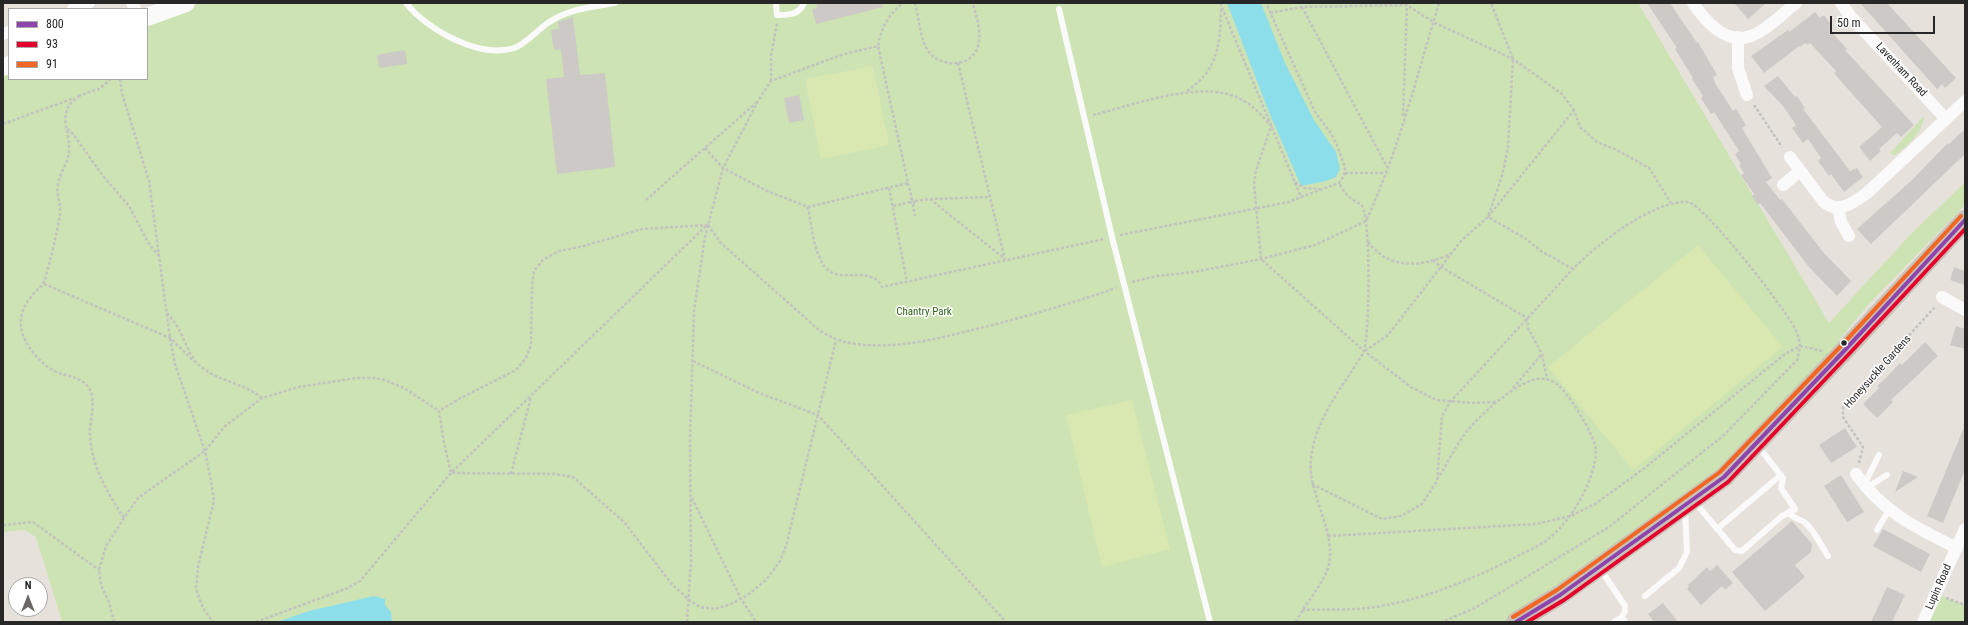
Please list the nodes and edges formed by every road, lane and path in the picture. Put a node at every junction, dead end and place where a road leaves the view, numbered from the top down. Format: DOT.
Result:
graph roads {
  1 [pos="90,3"];
  2 [pos="186,3"];
  3 [pos="406,3"];
  4 [pos="615,3"];
  5 [pos="776,3"];
  6 [pos="804,3"];
  7 [pos="903,3"];
  8 [pos="915,3"];
  9 [pos="973,3"];
  10 [pos="1220,3"];
  11 [pos="1266,3"];
  12 [pos="1491,3"];
  13 [pos="1693,3"];
  14 [pos="1796,3"];
  15 [pos="1841,3"];
  16 [pos="1407,4"];
  17 [pos="585,6"];
  18 [pos="1221,7"];
  19 [pos="1302,7"];
  20 [pos="76,8"];
  21 [pos="1059,9"];
  22 [pos="1270,13"];
  23 [pos="777,15"];
  24 [pos="148,17"];
  25 [pos="1738,37"];
  26 [pos="878,46"];
  27 [pos="1513,59"];
  28 [pos="958,63"];
  29 [pos="110,80"];
  30 [pos="120,80"];
  31 [pos="771,81"];
  32 [pos="1186,91"];
  33 [pos="80,96"];
  34 [pos="1750,99"];
  35 [pos="758,101"];
  36 [pos="1965,101"];
  37 [pos="1574,110"];
  38 [pos="1084,118"];
  39 [pos="1946,119"];
  40 [pos="1403,120"];
  41 [pos="3,124"];
  42 [pos="1271,126"];
  43 [pos="67,129"];
  44 [pos="705,148"];
  45 [pos="1787,153"];
  46 [pos="1387,167"];
  47 [pos="723,168"];
  48 [pos="1800,171"];
  49 [pos="1385,172"];
  50 [pos="1345,174"];
  51 [pos="1294,181"];
  52 [pos="908,183"];
  53 [pos="1339,183"];
  54 [pos="1783,185"];
  55 [pos="889,188"];
  56 [pos="1323,189"];
  57 [pos="990,197"];
  58 [pos="1301,197"];
  59 [pos="912,199"];
  60 [pos="930,199"];
  61 [pos="646,200"];
  62 [pos="915,201"];
  63 [pos="910,202"];
  64 [pos="1671,203"];
  65 [pos="913,204"];
  66 [pos="893,206"];
  67 [pos="808,208"];
  68 [pos="1257,208"];
  69 [pos="1838,208"];
  70 [pos="915,216"];
  71 [pos="1488,217"];
  72 [pos="1965,220"];
  73 [pos="708,225"];
  74 [pos="1849,236"];
  75 [pos="1112,237"];
  76 [pos="1368,242"];
  77 [pos="1452,253"];
  78 [pos="159,256"];
  79 [pos="1005,260"];
  80 [pos="1433,260"];
  81 [pos="1442,267"];
  82 [pos="1573,269"];
  83 [pos="907,282"];
  84 [pos="44,284"];
  85 [pos="1940,300"];
  86 [pos="1965,310"];
  87 [pos="166,312"];
  88 [pos="1527,318"];
  89 [pos="170,338"];
  90 [pos="836,340"];
  91 [pos="1800,346"];
  92 [pos="1364,351"];
  93 [pos="1825,351"];
  94 [pos="1542,354"];
  95 [pos="693,361"];
  96 [pos="195,362"];
  97 [pos="1547,379"];
  98 [pos="1511,389"];
  99 [pos="532,396"];
  100 [pos="262,398"];
  101 [pos="1451,401"];
  102 [pos="1497,402"];
  103 [pos="439,411"];
  104 [pos="818,415"];
  105 [pos="1756,444"];
  106 [pos="205,451"];
  107 [pos="1879,455"];
  108 [pos="451,473"];
  109 [pos="511,474"];
  110 [pos="1856,474"];
  111 [pos="1886,474"];
  112 [pos="1781,475"];
  113 [pos="1437,481"];
  114 [pos="1312,484"];
  115 [pos="1865,487"];
  116 [pos="692,498"];
  117 [pos="1689,502"];
  118 [pos="1889,510"];
  119 [pos="1788,512"];
  120 [pos="1571,516"];
  121 [pos="124,518"];
  122 [pos="3,525"];
  123 [pos="1717,529"];
  124 [pos="1965,529"];
  125 [pos="1877,530"];
  126 [pos="1328,536"];
  127 [pos="1957,548"];
  128 [pos="1828,556"];
  129 [pos="1599,567"];
  130 [pos="100,570"];
  131 [pos="1936,594"];
  132 [pos="1645,596"];
  133 [pos="741,599"];
  134 [pos="689,600"];
  135 [pos="1965,605"];
  136 [pos="1302,610"];
  137 [pos="1530,616"];
  138 [pos="1624,619"];
  139 [pos="114,622"];
  140 [pos="213,622"];
  141 [pos="256,622"];
  142 [pos="687,622"];
  143 [pos="756,622"];
  144 [pos="1006,622"];
  145 [pos="1210,622"];
  146 [pos="1296,622"];
  147 [pos="1442,622"];
  148 [pos="1516,622"];
  149 [pos="1614,622"];
  150 [pos="1923,622"];
  1 -- 20 [label="street"];
  2 -- 24 [label="street"];
  3 -- 17 [label="lane"];
  4 -- 17 [label="lane"];
  5 -- 23 [label="lane"];
  6 -- 23 [label="lane"];
  7 -- 26 [label="path"];
  8 -- 28 [label="path"];
  9 -- 28 [label="path"];
  10 -- 18 [label="path"];
  11 -- 22 [label="path"];
  12 -- 27 [label="path"];
  13 -- 25 [label="street"];
  14 -- 25 [label="street"];
  15 -- 39 [label="street, Lavenham Road"];
  16 -- 19 [label="path"];
  16 -- 27 [label="path"];
  16 -- 40 [label="path"];
  18 -- 32 [label="path"];
  18 -- 42 [label="path"];
  19 -- 22 [label="path"];
  19 -- 46 [label="path"];
  21 -- 38 [label="lane"];
  22 -- 50 [label="path"];
  23 -- 31 [label="path"];
  25 -- 34 [label="street"];
  26 -- 31 [label="path"];
  26 -- 52 [label="path"];
  27 -- 37 [label="path"];
  27 -- 71 [label="path"];
  28 -- 57 [label="path"];
  29 -- 33 [label="path"];
  30 -- 78 [label="path"];
  31 -- 35 [label="path"];
  32 -- 38 [label="path"];
  32 -- 42 [label="path"];
  33 -- 41 [label="path"];
  33 -- 43 [label="path"];
  34 -- 45 [label="path"];
  35 -- 44 [label="path"];
  35 -- 47 [label="path"];
  36 -- 39 [label="street"];
  37 -- 64 [label="path"];
  37 -- 71 [label="path"];
  38 -- 75 [label="lane"];
  39 -- 69 [label="street"];
  42 -- 51 [label="path"];
  42 -- 68 [label="path"];
  43 -- 78 [label="path"];
  43 -- 84 [label="path"];
  44 -- 47 [label="path"];
  44 -- 61 [label="path"];
  45 -- 48 [label="street"];
  47 -- 67 [label="path"];
  47 -- 73 [label="path"];
  48 -- 54 [label="street"];
  48 -- 69 [label="street"];
  49 -- 50 [label="path"];
  50 -- 53 [label="path"];
  51 -- 56 [label="path"];
  51 -- 58 [label="path"];
  52 -- 55 [label="path"];
  52 -- 59 [label="path"];
  53 -- 56 [label="path"];
  53 -- 76 [label="path"];
  55 -- 66 [label="path"];
  55 -- 67 [label="path"];
  56 -- 58 [label="path"];
  57 -- 60 [label="path"];
  57 -- 79 [label="path"];
  58 -- 68 [label="path"];
  59 -- 62 [label="path"];
  59 -- 63 [label="path"];
  60 -- 62 [label="path"];
  60 -- 79 [label="path"];
  62 -- 65 [label="path"];
  63 -- 65 [label="path"];
  63 -- 66 [label="path"];
  64 -- 82 [label="path"];
  64 -- 91 [label="path"];
  65 -- 70 [label="path"];
  66 -- 83 [label="path"];
  67 -- 83 [label="path"];
  68 -- 75 [label="path"];
  68 -- 92 [label="path"];
  69 -- 74 [label="street"];
  71 -- 77 [label="path"];
  71 -- 82 [label="path"];
  72 -- 105 [label="main road"];
  73 -- 95 [label="path"];
  73 -- 99 [label="path"];
  73 -- 103 [label="path"];
  75 -- 79 [label="path"];
  75 -- 145 [label="lane"];
  76 -- 80 [label="path"];
  76 -- 92 [label="path"];
  77 -- 80 [label="path"];
  77 -- 81 [label="path"];
  78 -- 87 [label="path"];
  79 -- 83 [label="path"];
  80 -- 81 [label="path"];
  81 -- 88 [label="path"];
  81 -- 92 [label="path"];
  82 -- 88 [label="path"];
  84 -- 89 [label="path"];
  84 -- 121 [label="path"];
  85 -- 86 [label="street"];
  85 -- 110 [label="path, Honeysuckle Gardens"];
  87 -- 89 [label="path"];
  87 -- 96 [label="path"];
  88 -- 94 [label="path"];
  88 -- 101 [label="path"];
  89 -- 96 [label="path"];
  89 -- 106 [label="path"];
  90 -- 104 [label="path"];
  91 -- 93 [label="path"];
  91 -- 120 [label="path"];
  91 -- 147 [label="path"];
  92 -- 101 [label="path"];
  92 -- 114 [label="path"];
  94 -- 97 [label="path"];
  94 -- 98 [label="path"];
  95 -- 104 [label="path"];
  95 -- 116 [label="path"];
  96 -- 100 [label="path"];
  97 -- 98 [label="path"];
  97 -- 120 [label="path"];
  98 -- 102 [label="path"];
  99 -- 108 [label="path"];
  99 -- 109 [label="path"];
  100 -- 103 [label="path"];
  100 -- 106 [label="path"];
  101 -- 102 [label="path"];
  101 -- 113 [label="path"];
  102 -- 113 [label="path"];
  103 -- 108 [label="path"];
  104 -- 133 [label="path"];
  104 -- 144 [label="path"];
  105 -- 112 [label="lane"];
  105 -- 117 [label="main road"];
  106 -- 121 [label="path"];
  106 -- 140 [label="path"];
  107 -- 115 [label="lane"];
  108 -- 109 [label="path"];
  108 -- 141 [label="path"];
  109 -- 134 [label="path"];
  110 -- 115 [label="street"];
  111 -- 115 [label="lane"];
  112 -- 119 [label="lane"];
  112 -- 123 [label="lane"];
  113 -- 114 [label="path"];
  114 -- 126 [label="path"];
  115 -- 118 [label="street"];
  116 -- 133 [label="path"];
  116 -- 134 [label="path"];
  117 -- 123 [label="lane"];
  117 -- 129 [label="main road"];
  117 -- 132 [label="lane"];
  118 -- 125 [label="lane"];
  118 -- 127 [label="street"];
  119 -- 123 [label="lane"];
  119 -- 128 [label="lane"];
  120 -- 126 [label="path"];
  120 -- 136 [label="path"];
  121 -- 130 [label="path"];
  122 -- 130 [label="path"];
  124 -- 127 [label="street, Lupin Road"];
  126 -- 136 [label="path"];
  127 -- 131 [label="street, Lupin Road"];
  129 -- 137 [label="main road"];
  129 -- 138 [label="lane"];
  130 -- 139 [label="path"];
  131 -- 135 [label="path"];
  131 -- 150 [label="street, Lupin Road"];
  133 -- 134 [label="path"];
  133 -- 143 [label="path"];
  134 -- 142 [label="path"];
  136 -- 146 [label="path"];
  137 -- 148 [label="main road"];
  138 -- 149 [label="lane"];
}
